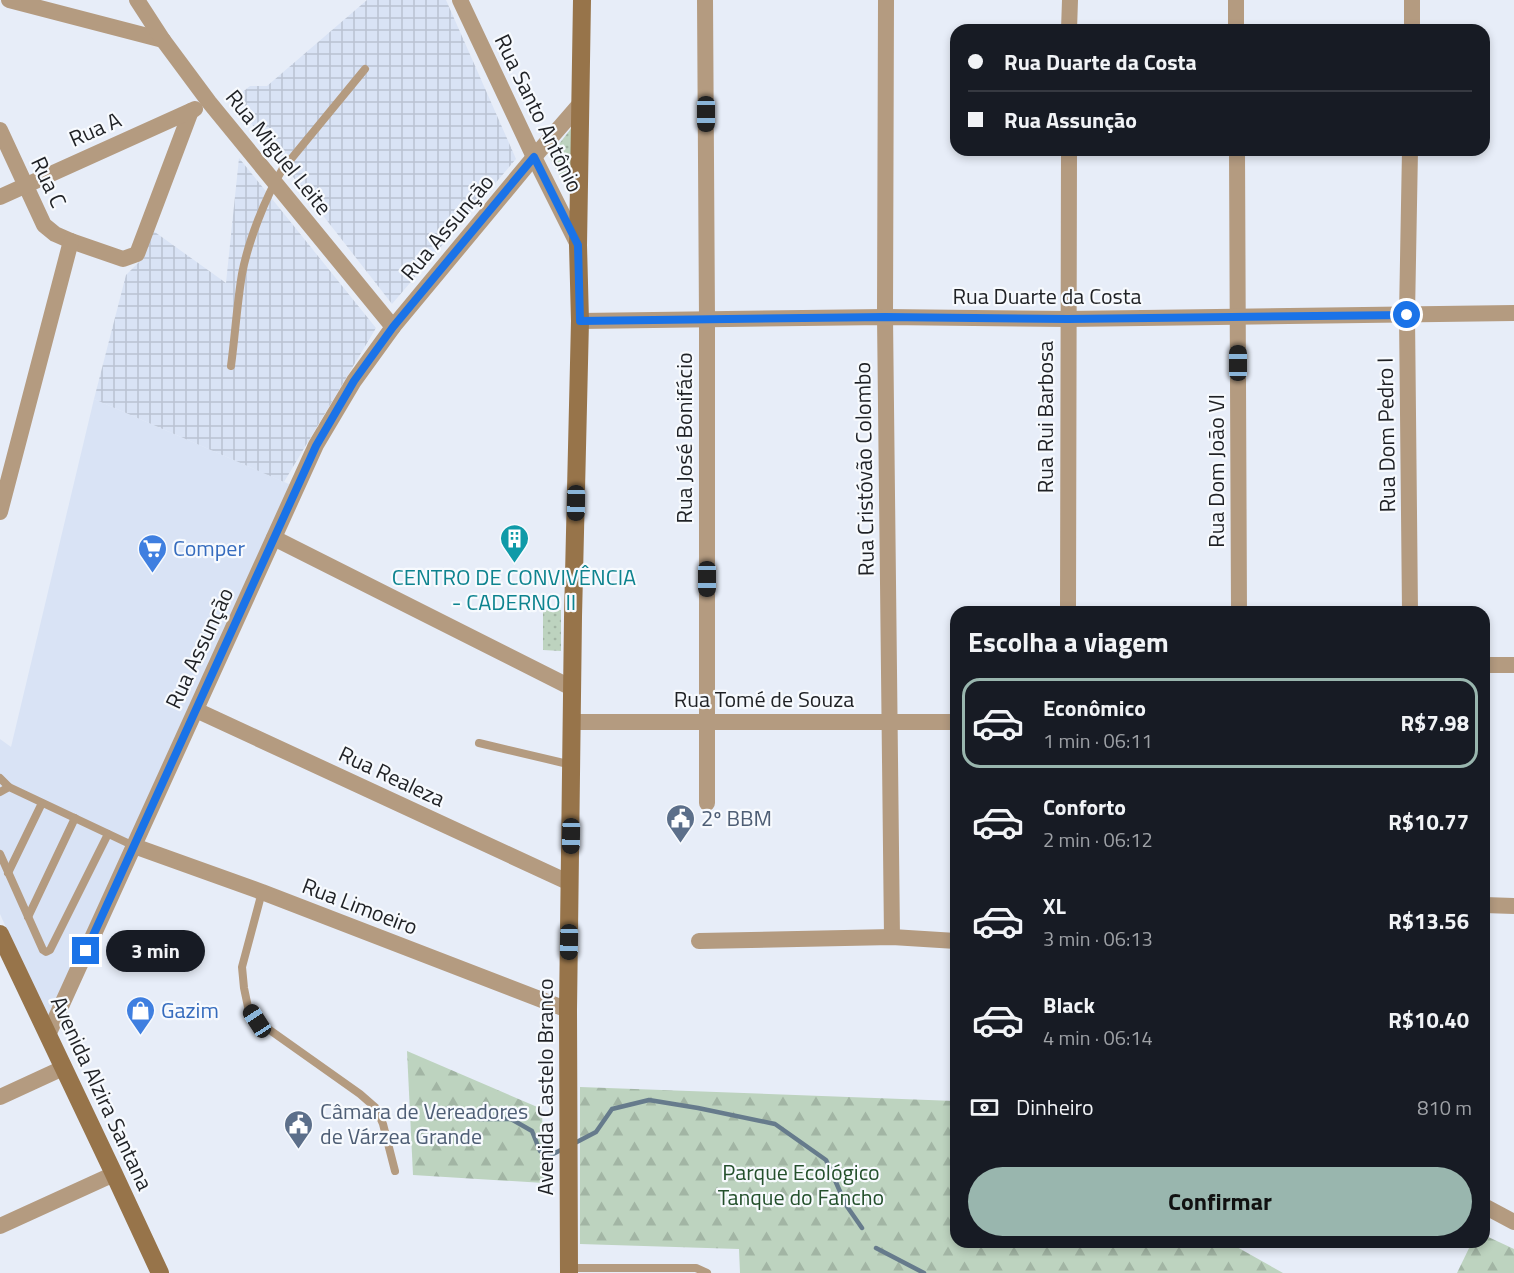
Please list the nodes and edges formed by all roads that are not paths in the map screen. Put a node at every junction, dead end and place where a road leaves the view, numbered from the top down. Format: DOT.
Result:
graph roads {
  1 [pos="9,0"];
  2 [pos="137,0"];
  3 [pos="460,0"];
  4 [pos="582,0"];
  5 [pos="705,0"];
  6 [pos="886,0"];
  7 [pos="1070,0"];
  8 [pos="1236,0"];
  9 [pos="1412,0"];
  10 [pos="1069,24"];
  11 [pos="1236,24"];
  12 [pos="1412,24"];
  13 [pos="163,40"];
  14 [pos="365,69"];
  15 [pos="209,102"];
  16 [pos="580,104"];
  17 [pos="191,111"];
  18 [pos="0,130"];
  19 [pos="1069,156"];
  20 [pos="1237,156"];
  21 [pos="1410,156"];
  22 [pos="534,157"];
  23 [pos="275,182"];
  24 [pos="26,185"];
  25 [pos="0,197"];
  26 [pos="70,241"];
  27 [pos="578,245"];
  28 [pos="1514,313"];
  29 [pos="1407,315"];
  30 [pos="885,317"];
  31 [pos="1238,318"];
  32 [pos="707,319"];
  33 [pos="1068,319"];
  34 [pos="580,321"];
  35 [pos="393,327"];
  36 [pos="231,366"];
  37 [pos="6,466"];
  38 [pos="0,512"];
  39 [pos="274,538"];
  40 [pos="1068,606"];
  41 [pos="1239,606"];
  42 [pos="1410,606"];
  43 [pos="1490,664"];
  44 [pos="1514,665"];
  45 [pos="572,688"];
  46 [pos="196,710"];
  47 [pos="572,722"];
  48 [pos="707,722"];
  49 [pos="889,722"];
  50 [pos="950,722"];
  51 [pos="479,743"];
  52 [pos="572,765"];
  53 [pos="0,778"];
  54 [pos="9,787"];
  55 [pos="0,792"];
  56 [pos="42,802"];
  57 [pos="707,803"];
  58 [pos="75,818"];
  59 [pos="108,834"];
  60 [pos="134,846"];
  61 [pos="0,854"];
  62 [pos="8,873"];
  63 [pos="570,883"];
  64 [pos="262,892"];
  65 [pos="1490,905"];
  66 [pos="1514,906"];
  67 [pos="28,917"];
  68 [pos="0,934"];
  69 [pos="892,937"];
  70 [pos="699,941"];
  71 [pos="950,941"];
  72 [pos="6,964"];
  73 [pos="568,1010"];
  74 [pos="48,1035"];
  75 [pos="63,1068"];
  76 [pos="0,1098"];
  77 [pos="395,1171"];
  78 [pos="114,1174"];
  79 [pos="1490,1209"];
  80 [pos="1514,1222"];
  81 [pos="0,1226"];
  82 [pos="576,1270"];
  83 [pos="160,1273"];
  84 [pos="707,1273"];
  1 -- 13 [label="street"];
  2 -- 13 [label="street, Rua Miguel Leite"];
  3 -- 22 [label="street, Rua Santo Antônio"];
  4 -- 16 [label="street, Avenida Castelo Branco"];
  5 -- 32 [label="street, Rua José Bonifácio"];
  6 -- 30 [label="street, Rua Cristóvão Colombo"];
  7 -- 10 [label="street"];
  8 -- 11 [label="street"];
  9 -- 12 [label="street"];
  13 -- 15 [label="street, Rua Miguel Leite"];
  14 -- 23 [label="lane"];
  15 -- 17 [label="street, Rua A"];
  15 -- 23 [label="street, Rua Miguel Leite"];
  16 -- 22 [label="street, Rua Assunção"];
  16 -- 27 [label="street, Avenida Castelo Branco"];
  17 -- 24 [label="street, Rua A"];
  17 -- 26 [label="street, Rua C"];
  18 -- 24 [label="street, Rua C"];
  19 -- 33 [label="street, Rua Rui Barbosa"];
  20 -- 31 [label="street, Rua Dom João VI"];
  21 -- 29 [label="street, Rua Dom Pedro I"];
  22 -- 27 [label="street, Rua Santo Antônio"];
  22 -- 35 [label="street, Rua Assunção"];
  23 -- 35 [label="street, Rua Miguel Leite"];
  23 -- 36 [label="lane"];
  24 -- 25 [label="street, Rua A"];
  24 -- 26 [label="street, Rua C"];
  26 -- 37 [label="street"];
  27 -- 34 [label="street, Avenida Castelo Branco"];
  28 -- 29 [label="street, Rua Duarte da Costa"];
  29 -- 31 [label="street, Rua Duarte da Costa"];
  29 -- 42 [label="street, Rua Dom Pedro I"];
  30 -- 32 [label="street, Rua Duarte da Costa"];
  30 -- 33 [label="street, Rua Duarte da Costa"];
  30 -- 49 [label="street, Rua Cristóvão Colombo"];
  31 -- 33 [label="street, Rua Duarte da Costa"];
  31 -- 41 [label="street, Rua Dom João VI"];
  32 -- 34 [label="street, Rua Duarte da Costa"];
  32 -- 48 [label="street, Rua José Bonifácio"];
  33 -- 40 [label="street, Rua Rui Barbosa"];
  34 -- 45 [label="street, Avenida Castelo Branco"];
  35 -- 39 [label="street, Rua Assunção"];
  37 -- 38 [label="street"];
  39 -- 45 [label="street"];
  39 -- 46 [label="street, Rua Assunção"];
  43 -- 44 [label="street"];
  45 -- 47 [label="street, Avenida Castelo Branco"];
  46 -- 60 [label="street, Rua Assunção"];
  46 -- 63 [label="street, Rua Realeza"];
  47 -- 48 [label="street, Rua Tomé de Souza"];
  47 -- 52 [label="street, Avenida Castelo Branco"];
  48 -- 49 [label="street, Rua Tomé de Souza"];
  48 -- 57 [label="street, Rua José Bonifácio"];
  49 -- 50 [label="street, Rua Tomé de Souza"];
  49 -- 69 [label="street, Rua Cristóvão Colombo"];
  51 -- 52 [label="lane"];
  52 -- 63 [label="street, Avenida Castelo Branco"];
  53 -- 54 [label="lane"];
  54 -- 55 [label="lane"];
  54 -- 56 [label="lane"];
  56 -- 58 [label="lane"];
  56 -- 62 [label="lane"];
  58 -- 59 [label="lane"];
  58 -- 67 [label="lane"];
  59 -- 60 [label="lane"];
  59 -- 67 [label="lane"];
  60 -- 64 [label="street, Rua Limoeiro"];
  60 -- 74 [label="street, Rua Assunção"];
  61 -- 62 [label="lane"];
  62 -- 67 [label="lane"];
  63 -- 73 [label="street, Avenida Castelo Branco"];
  64 -- 73 [label="street, Rua Limoeiro"];
  64 -- 77 [label="lane"];
  65 -- 66 [label="street"];
  68 -- 72 [label="street, Avenida Alzira Santana"];
  69 -- 70 [label="street"];
  69 -- 71 [label="street"];
  72 -- 74 [label="street, Avenida Alzira Santana"];
  73 -- 82 [label="street, Avenida Castelo Branco"];
  74 -- 75 [label="street, Avenida Alzira Santana"];
  75 -- 76 [label="street"];
  75 -- 78 [label="street, Avenida Alzira Santana"];
  78 -- 81 [label="street"];
  78 -- 83 [label="street, Avenida Alzira Santana"];
  79 -- 80 [label="street"];
  82 -- 84 [label="lane"];
}
